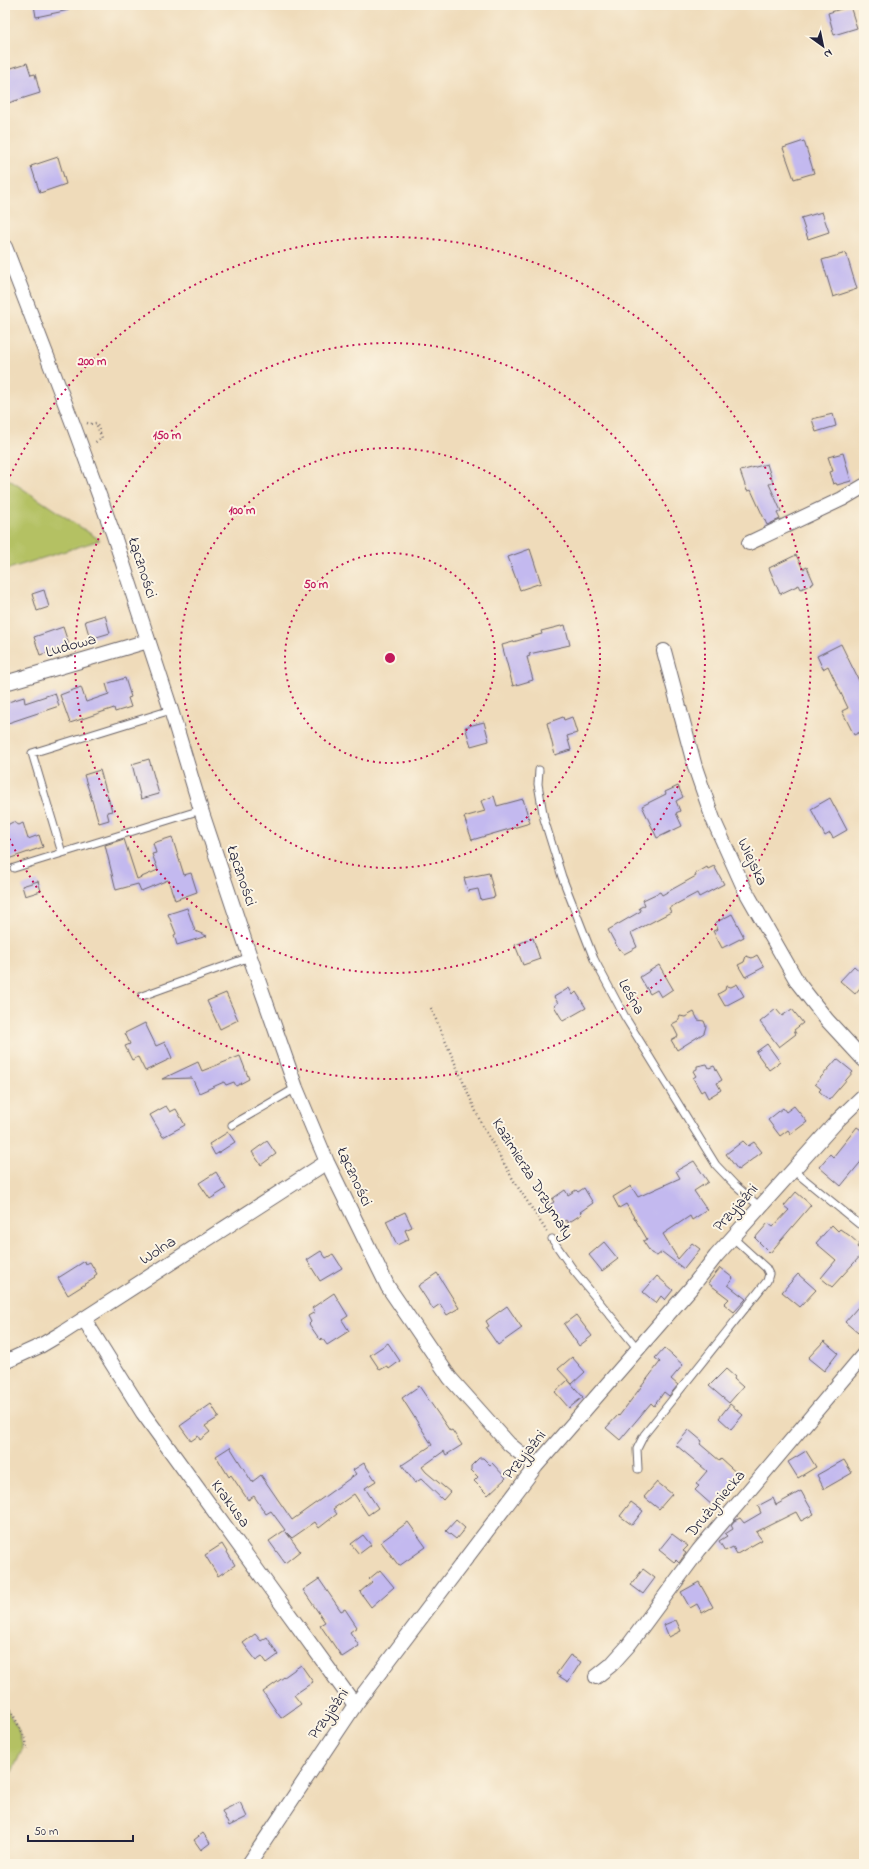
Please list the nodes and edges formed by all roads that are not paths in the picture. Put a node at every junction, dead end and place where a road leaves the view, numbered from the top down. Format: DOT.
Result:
graph roads {
  1 [pos="5,247"];
  2 [pos="864,486"];
  3 [pos="749,543"];
  4 [pos="148,642"];
  5 [pos="664,651"];
  6 [pos="5,683"];
  7 [pos="171,710"];
  8 [pos="539,770"];
  9 [pos="201,810"];
  10 [pos="62,853"];
  11 [pos="14,868"];
  12 [pos="250,957"];
  13 [pos="142,996"];
  14 [pos="864,1060"];
  15 [pos="296,1088"];
  16 [pos="864,1095"];
  17 [pos="232,1125"];
  18 [pos="327,1162"];
  19 [pos="793,1170"];
  20 [pos="760,1207"];
  21 [pos="859,1224"];
  22 [pos="732,1237"];
  23 [pos="552,1239"];
  24 [pos="84,1319"];
  25 [pos="637,1348"];
  26 [pos="864,1354"];
  27 [pos="5,1362"];
  28 [pos="536,1466"];
  29 [pos="638,1469"];
  30 [pos="596,1677"];
  31 [pos="355,1705"];
  32 [pos="249,1864"];
  1 -- 4 [label="street, Łączności"];
  2 -- 3 [label="street"];
  4 -- 6 [label="street, Ludowa"];
  4 -- 7 [label="street, Łączności"];
  5 -- 14 [label="street, Wiejska"];
  7 -- 9 [label="street, Łączności"];
  7 -- 10 [label="lane"];
  8 -- 20 [label="lane, Leśna"];
  9 -- 10 [label="lane"];
  9 -- 12 [label="street, Łączności"];
  10 -- 11 [label="lane"];
  12 -- 13 [label="lane"];
  12 -- 15 [label="street, Łączności"];
  15 -- 17 [label="lane"];
  15 -- 18 [label="street, Łączności"];
  16 -- 19 [label="street, Przyjaźni"];
  18 -- 24 [label="street, Wolna"];
  18 -- 28 [label="street, Łączności"];
  19 -- 20 [label="street, Przyjaźni"];
  19 -- 21 [label="lane"];
  20 -- 22 [label="street, Przyjaźni"];
  22 -- 25 [label="street, Przyjaźni"];
  22 -- 29 [label="lane"];
  23 -- 25 [label="lane, Kazimierza Drzymały"];
  24 -- 27 [label="street, Wolna"];
  24 -- 31 [label="street, Krakusa"];
  25 -- 28 [label="street, Przyjaźni"];
  26 -- 30 [label="street, Drużyniecka"];
  28 -- 31 [label="street, Przyjaźni"];
  31 -- 32 [label="street, Przyjaźni"];
}
